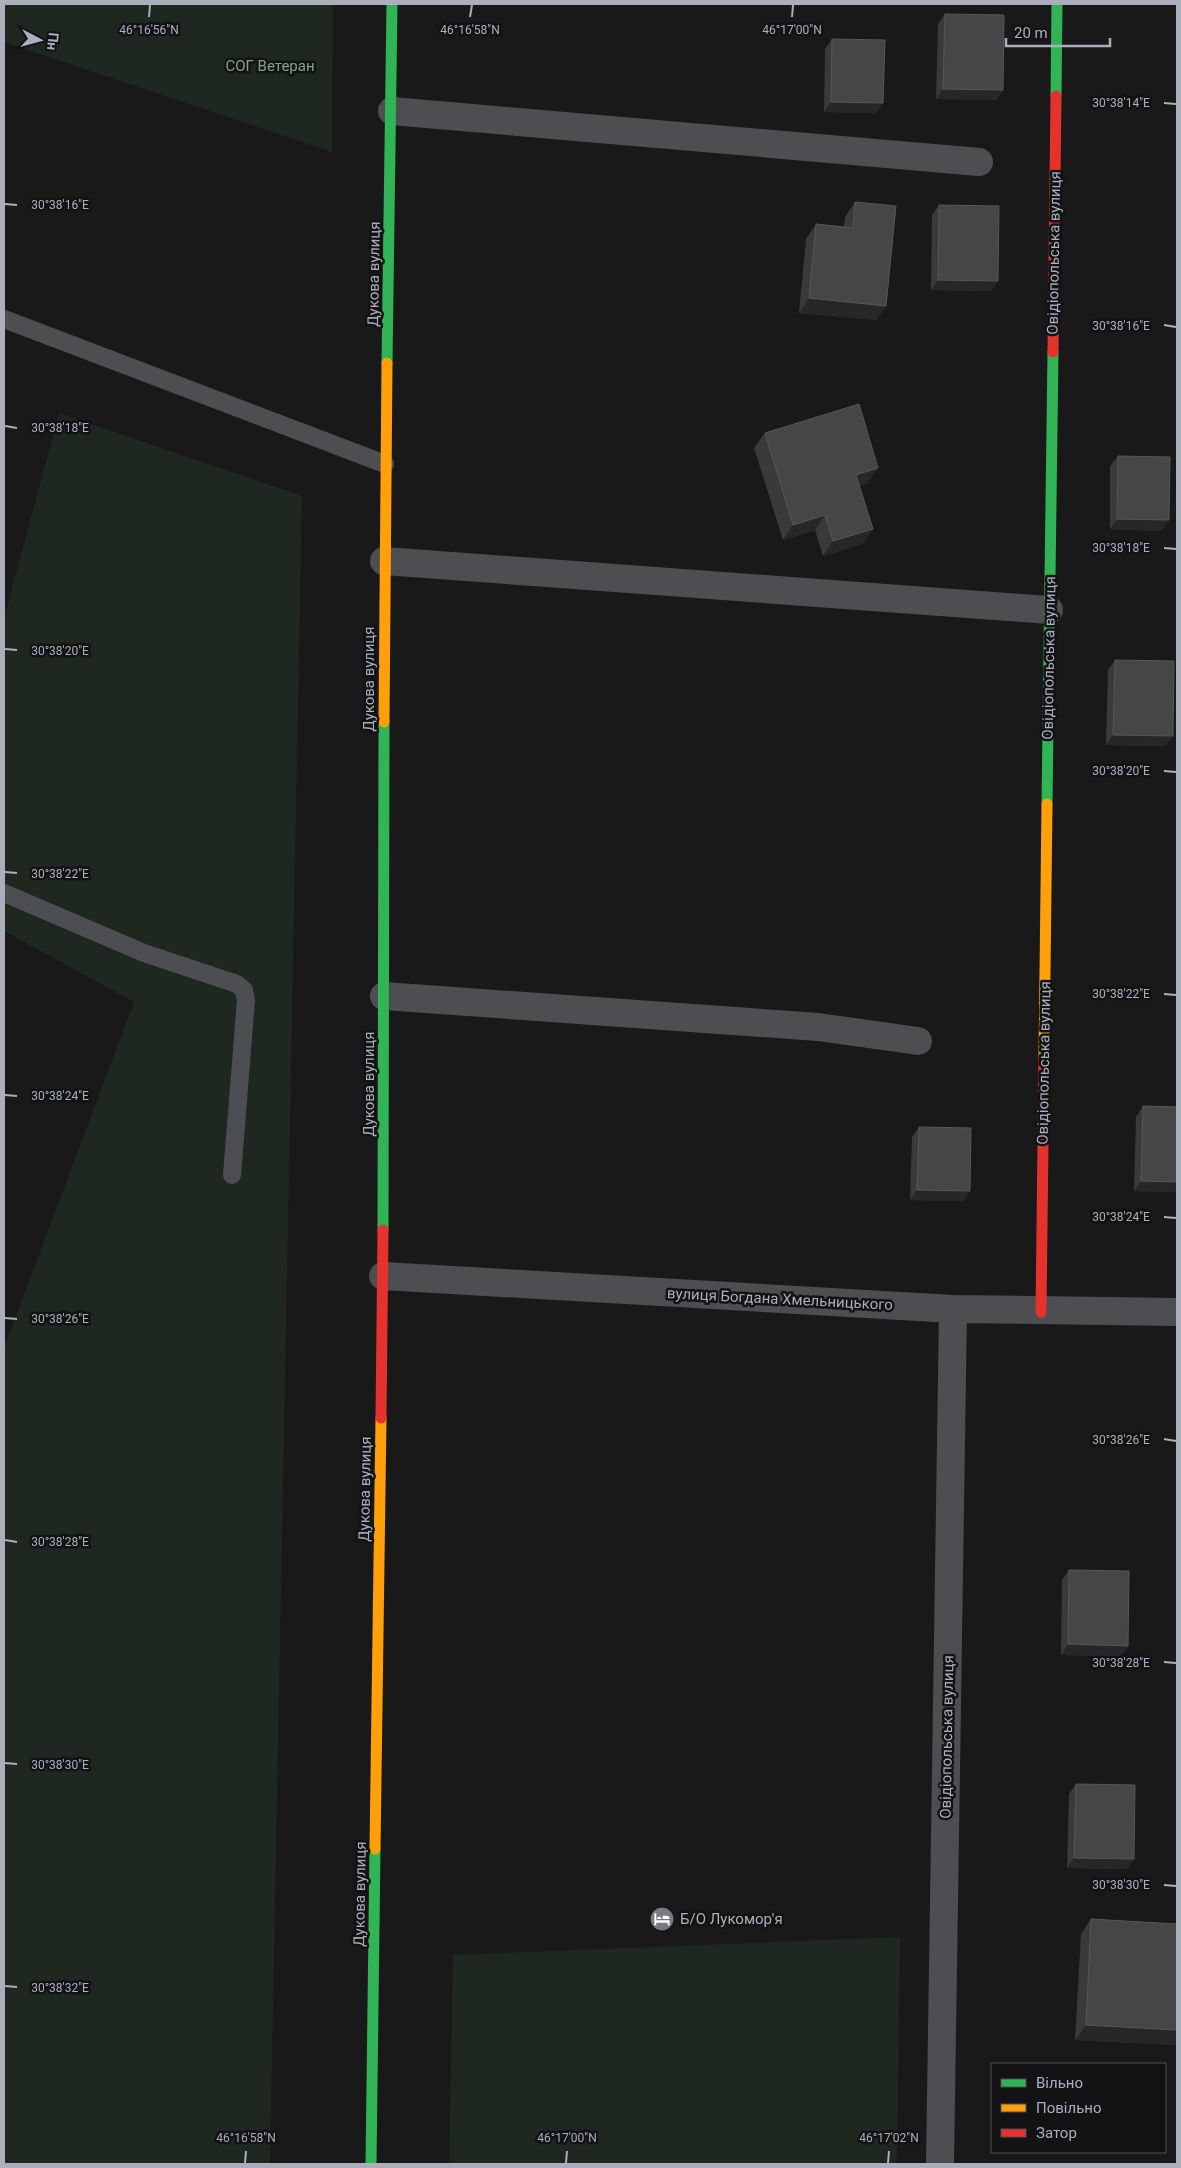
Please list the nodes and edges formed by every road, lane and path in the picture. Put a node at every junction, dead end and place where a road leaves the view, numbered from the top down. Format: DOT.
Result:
graph roads {
  1 [pos="392,4"];
  2 [pos="1057,4"];
  3 [pos="392,111"];
  4 [pos="979,162"];
  5 [pos="4,319"];
  6 [pos="385,464"];
  7 [pos="384,561"];
  8 [pos="1049,610"];
  9 [pos="4,893"];
  10 [pos="384,996"];
  11 [pos="918,1041"];
  12 [pos="232,1175"];
  13 [pos="383,1276"];
  14 [pos="953,1309"];
  15 [pos="1041,1312"];
  16 [pos="1177,1312"];
  17 [pos="371,2164"];
  18 [pos="940,2164"];
  1 -- 3 [label="street, Дукова вулиця"];
  2 -- 8 [label="street, Овідіопольська вулиця"];
  3 -- 4 [label="street"];
  3 -- 6 [label="street, Дукова вулиця"];
  5 -- 6 [label="lane"];
  6 -- 7 [label="street, Дукова вулиця"];
  7 -- 8 [label="street"];
  7 -- 10 [label="street, Дукова вулиця"];
  8 -- 15 [label="street, Овідіопольська вулиця"];
  9 -- 12 [label="lane"];
  10 -- 11 [label="street"];
  10 -- 13 [label="street, Дукова вулиця"];
  13 -- 14 [label="street, вулиця Богдана Хмельницького"];
  13 -- 17 [label="street, Дукова вулиця"];
  14 -- 15 [label="street, вулиця Богдана Хмельницького"];
  14 -- 18 [label="street, Овідіопольська вулиця"];
  15 -- 16 [label="street, вулиця Богдана Хмельницького"];
}
